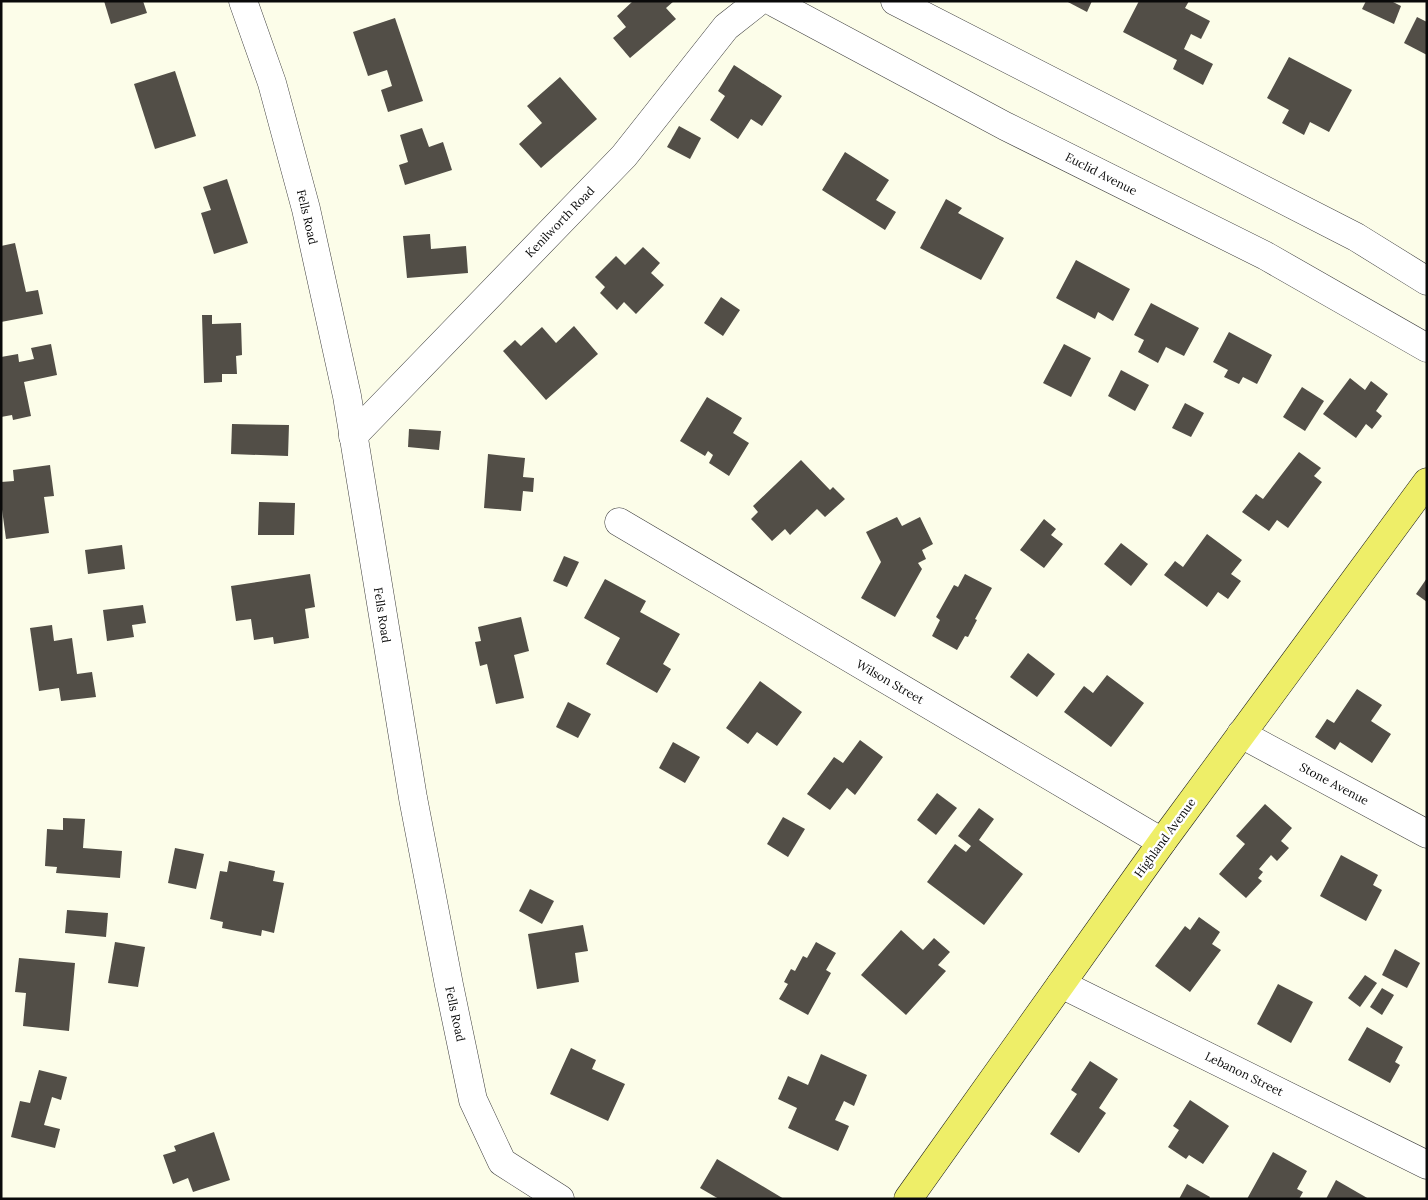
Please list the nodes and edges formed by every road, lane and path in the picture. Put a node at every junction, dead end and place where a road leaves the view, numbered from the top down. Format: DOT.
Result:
graph roads {
  1 [pos="243,1"];
  2 [pos="759,1"];
  3 [pos="776,1"];
  4 [pos="895,1"];
  5 [pos="1427,281"];
  6 [pos="1427,348"];
  7 [pos="353,436"];
  8 [pos="1427,482"];
  9 [pos="619,522"];
  10 [pos="1241,734"];
  11 [pos="1427,834"];
  12 [pos="1162,842"];
  13 [pos="1061,984"];
  14 [pos="1427,1165"];
  15 [pos="560,1199"];
  16 [pos="908,1199"];
  1 -- 7 [label="street, Fells Road"];
  2 -- 7 [label="street, Kenilworth Road"];
  3 -- 6 [label="street, Euclid Avenue"];
  4 -- 5 [label="street"];
  7 -- 15 [label="street, Fells Road"];
  8 -- 10 [label="main road, Highland Avenue"];
  9 -- 12 [label="street, Wilson Street"];
  10 -- 11 [label="street, Stone Avenue"];
  10 -- 12 [label="main road, Highland Avenue"];
  12 -- 13 [label="main road, Highland Avenue"];
  13 -- 14 [label="street, Lebanon Street"];
  13 -- 16 [label="main road, Highland Avenue"];
}
